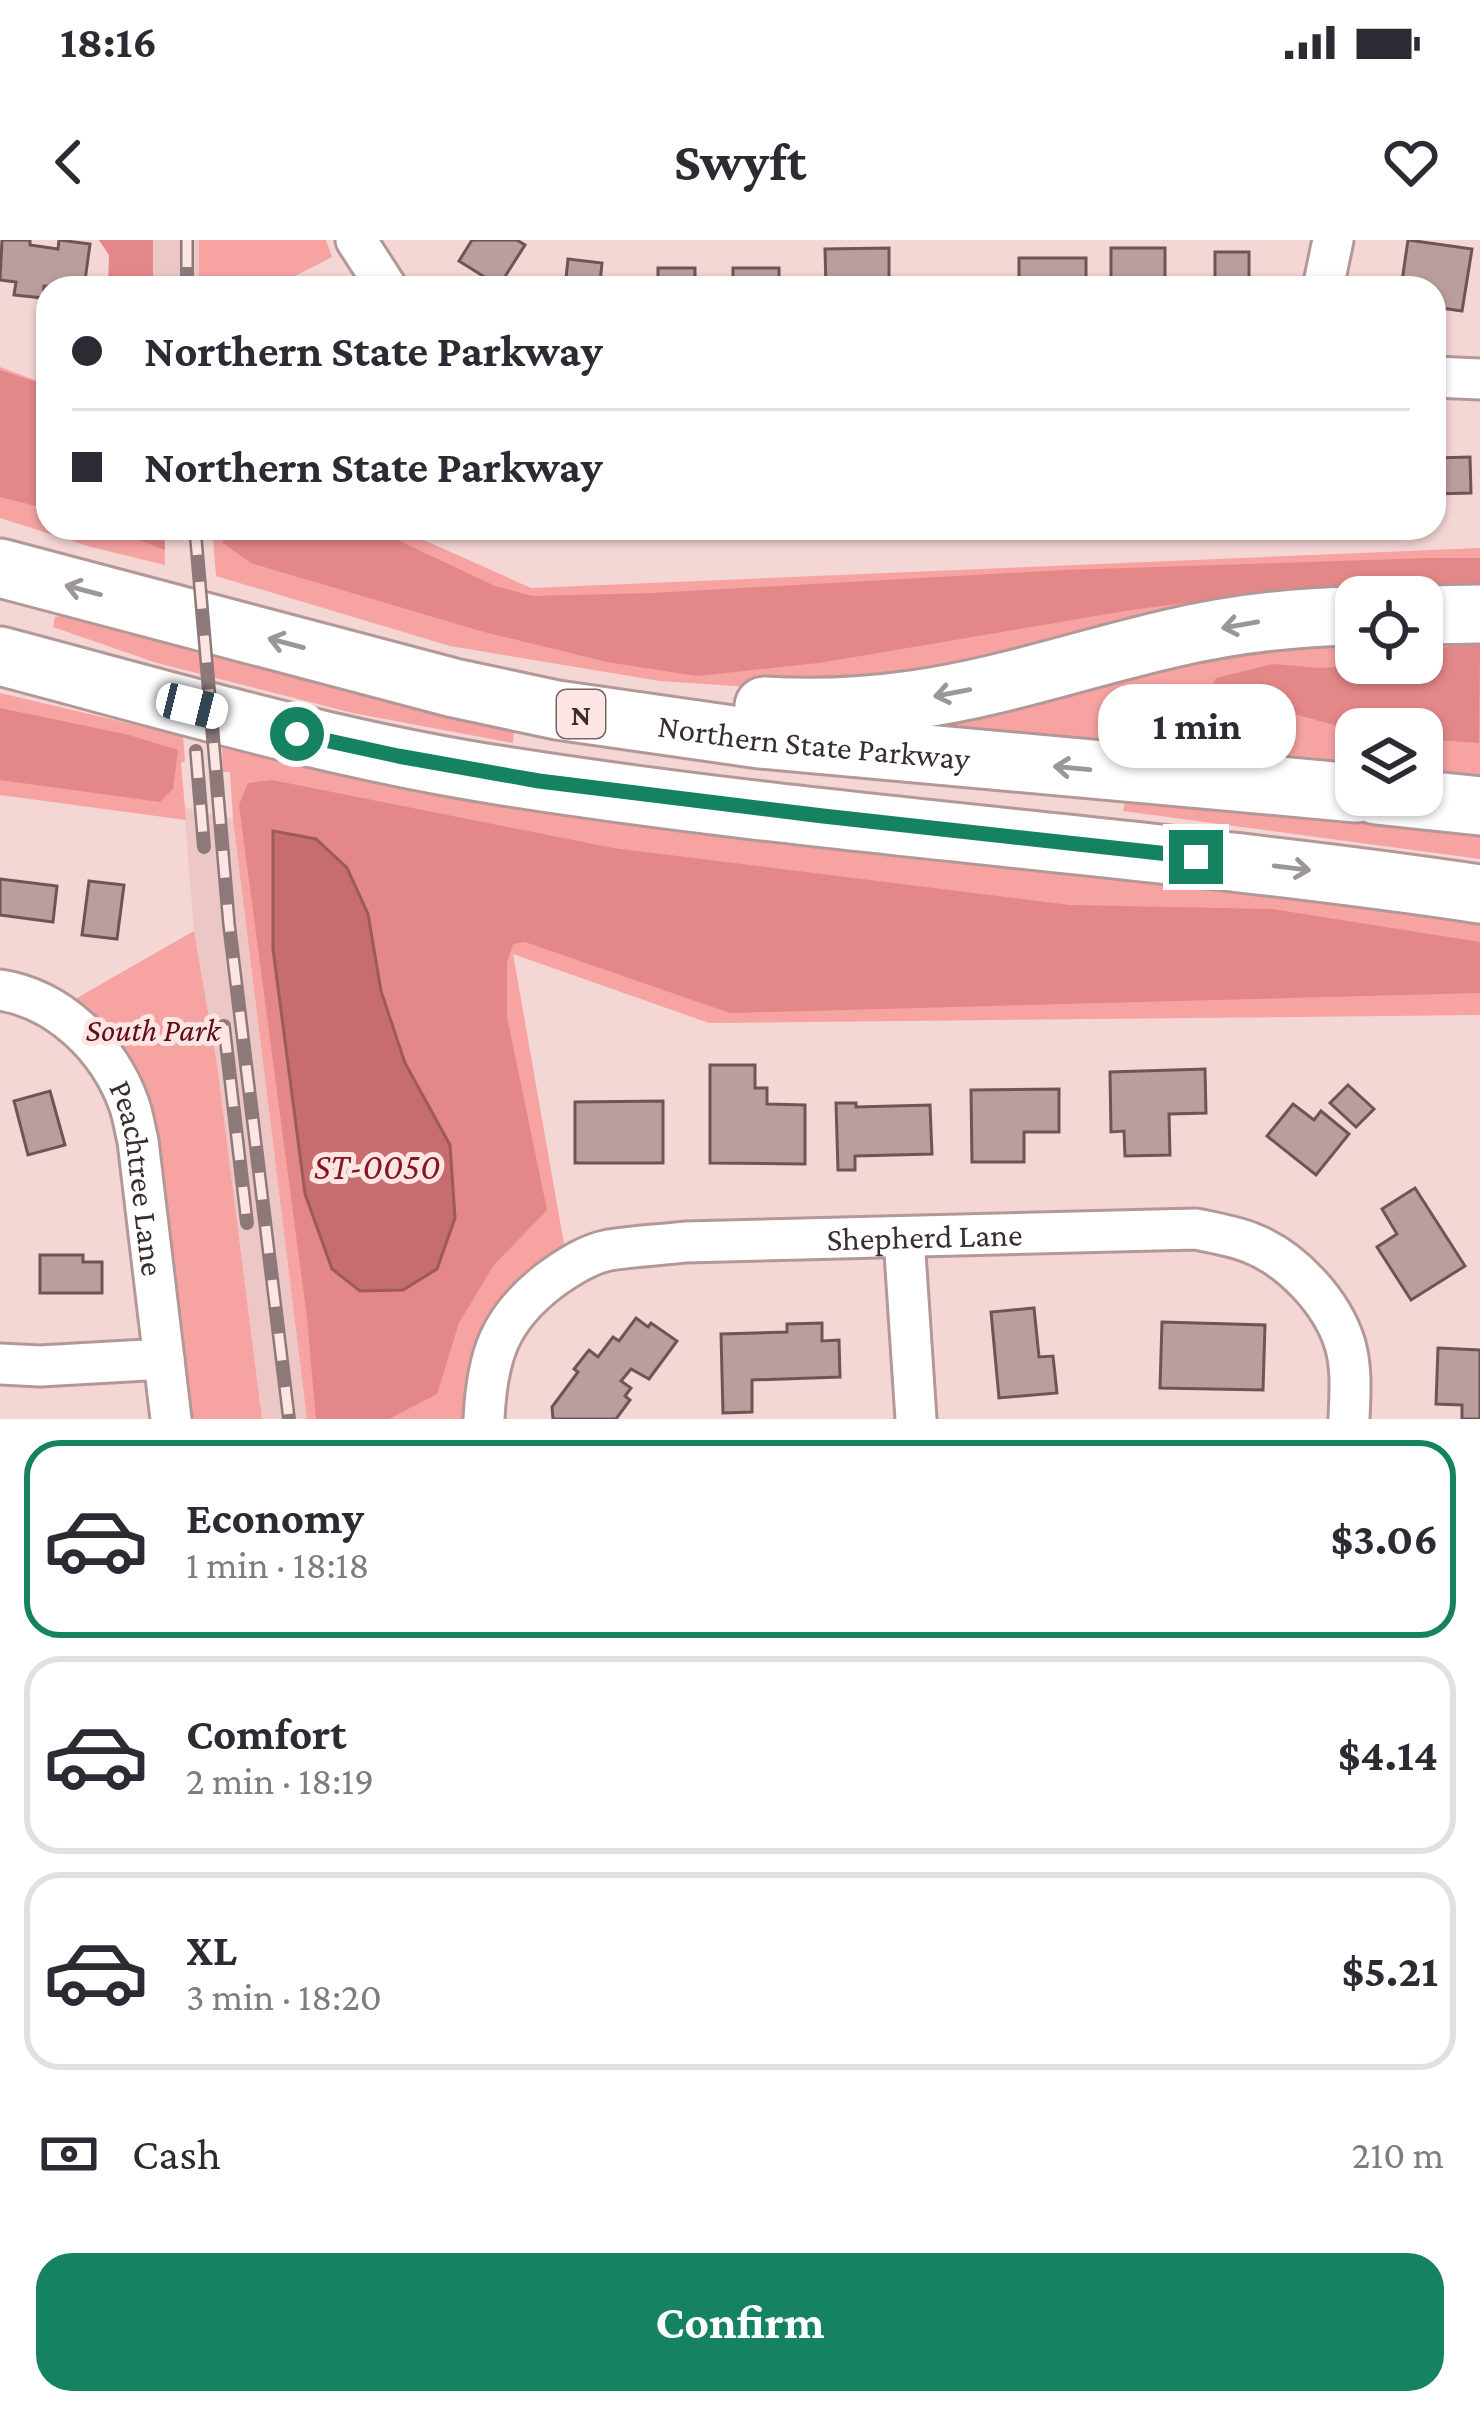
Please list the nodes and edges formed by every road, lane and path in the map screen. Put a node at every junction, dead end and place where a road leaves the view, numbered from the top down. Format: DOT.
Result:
graph roads {
  1 [pos="356,240"];
  2 [pos="1333,240"];
  3 [pos="379,276"];
  4 [pos="1326,276"];
  5 [pos="1446,377"];
  6 [pos="1480,379"];
  7 [pos="0,568"];
  8 [pos="1480,614"];
  9 [pos="1443,615"];
  10 [pos="1335,617"];
  11 [pos="0,656"];
  12 [pos="356,662"];
  13 [pos="1335,791"];
  14 [pos="1443,802"];
  15 [pos="1480,806"];
  16 [pos="1480,894"];
  17 [pos="0,990"];
  18 [pos="904,1238"];
  19 [pos="164,1359"];
  20 [pos="0,1364"];
  21 [pos="171,1419"];
  22 [pos="484,1419"];
  23 [pos="916,1419"];
  24 [pos="1349,1419"];
  1 -- 3 [label="street"];
  2 -- 4 [label="street"];
  5 -- 6 [label="street"];
  12 -- 7 [label="highway, Northern State Parkway / N, one-way"];
  8 -- 9 [label="highway"];
  10 -- 12 [label="highway, one-way"];
  11 -- 16 [label="highway, N, one-way"];
  13 -- 12 [label="highway, Northern State Parkway / N, one-way"];
  14 -- 15 [label="highway"];
  17 -- 19 [label="street, Peachtree Lane"];
  18 -- 22 [label="street, Shepherd Lane"];
  18 -- 23 [label="street"];
  18 -- 24 [label="street, Shepherd Lane"];
  19 -- 20 [label="street"];
  19 -- 21 [label="street, Peachtree Lane"];
}
